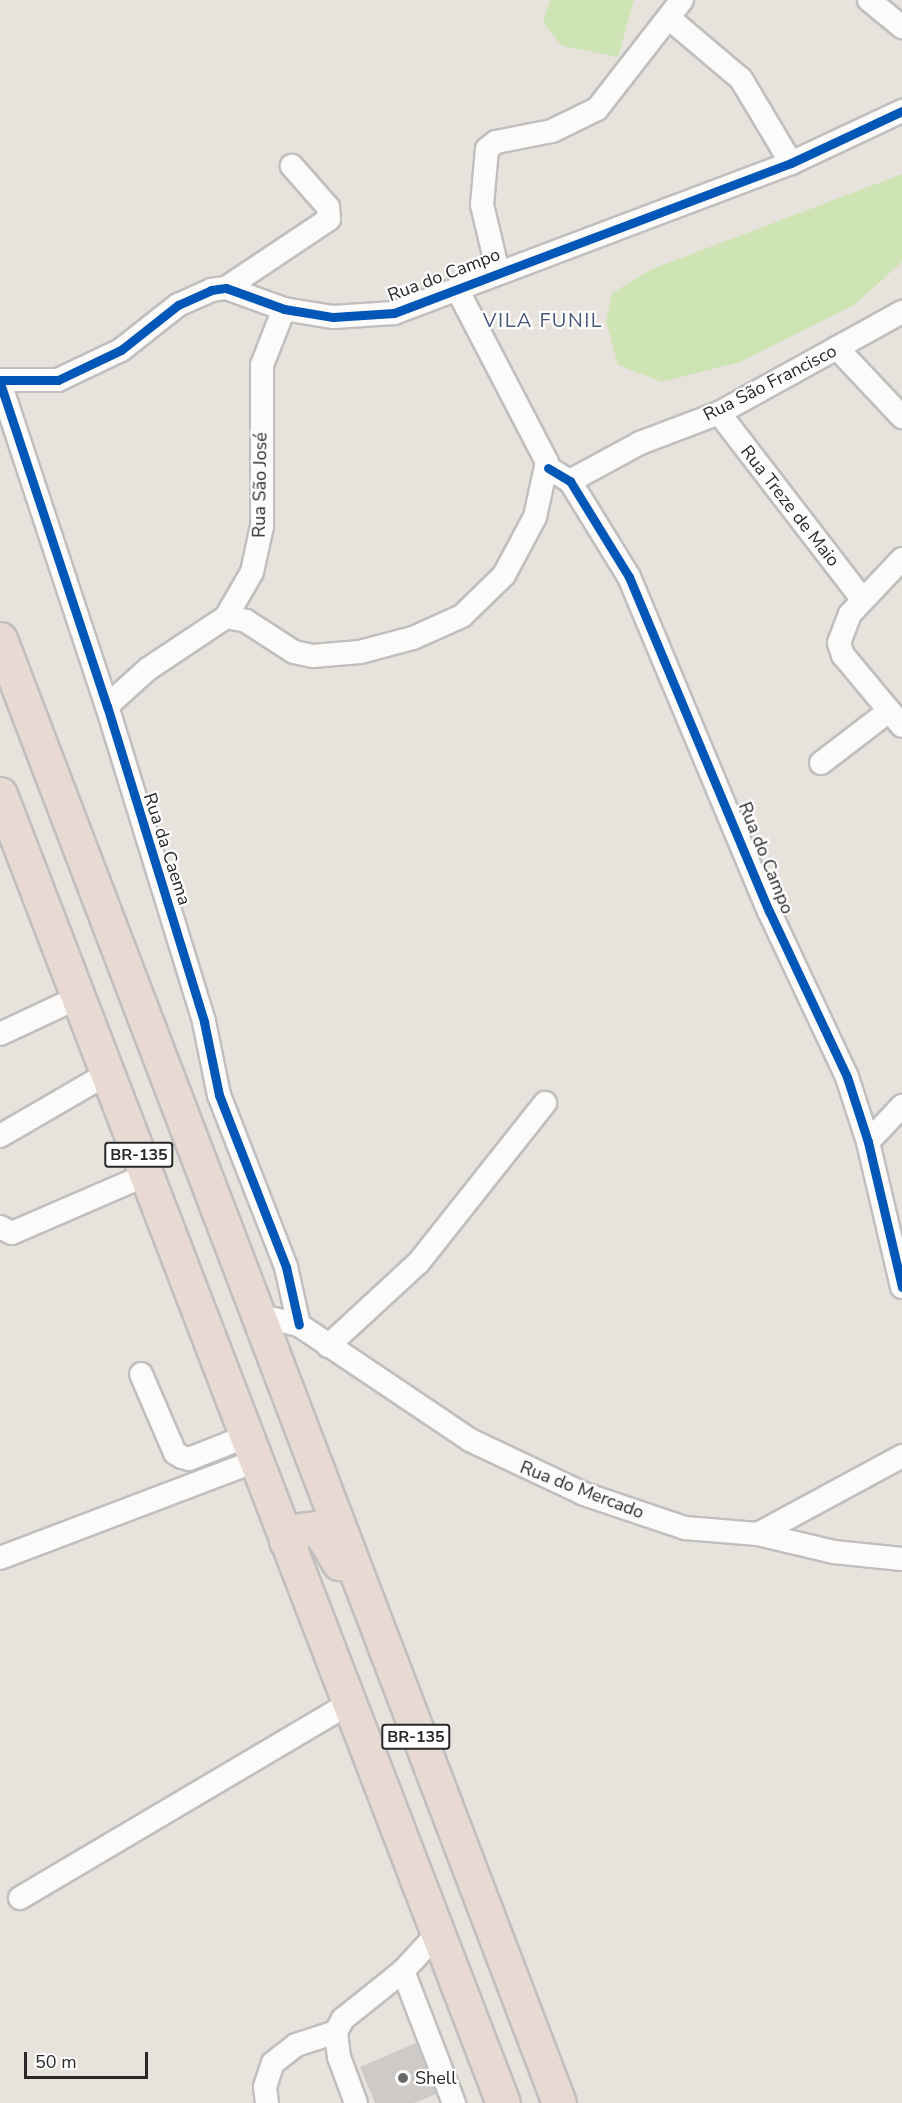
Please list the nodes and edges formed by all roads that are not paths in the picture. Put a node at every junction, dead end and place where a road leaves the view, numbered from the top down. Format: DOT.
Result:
graph roads {
  1 [pos="869,0"];
  2 [pos="676,10"];
  3 [pos="902,27"];
  4 [pos="902,111"];
  5 [pos="791,163"];
  6 [pos="292,166"];
  7 [pos="498,272"];
  8 [pos="226,288"];
  9 [pos="456,289"];
  10 [pos="284,309"];
  11 [pos="902,312"];
  12 [pos="837,348"];
  13 [pos="0,382"];
  14 [pos="719,413"];
  15 [pos="902,417"];
  16 [pos="548,468"];
  17 [pos="570,481"];
  18 [pos="902,559"];
  19 [pos="862,599"];
  20 [pos="226,617"];
  21 [pos="0,639"];
  22 [pos="107,706"];
  23 [pos="895,719"];
  24 [pos="821,764"];
  25 [pos="0,794"];
  26 [pos="77,998"];
  27 [pos="0,1034"];
  28 [pos="107,1074"];
  29 [pos="544,1103"];
  30 [pos="902,1106"];
  31 [pos="0,1136"];
  32 [pos="868,1142"];
  33 [pos="146,1174"];
  34 [pos="0,1227"];
  35 [pos="902,1287"];
  36 [pos="257,1315"];
  37 [pos="299,1325"];
  38 [pos="328,1346"];
  39 [pos="277,1369"];
  40 [pos="141,1374"];
  41 [pos="252,1448"];
  42 [pos="902,1456"];
  43 [pos="758,1534"];
  44 [pos="286,1541"];
  45 [pos="0,1558"];
  46 [pos="902,1559"];
  47 [pos="350,1702"];
  48 [pos="472,1886"];
  49 [pos="20,1898"];
  50 [pos="440,1932"];
  51 [pos="403,1971"];
  52 [pos="336,2032"];
  53 [pos="267,2103"];
  54 [pos="356,2103"];
  55 [pos="453,2103"];
  56 [pos="503,2103"];
  57 [pos="558,2103"];
  1 -- 3 [label="street"];
  2 -- 5 [label="street"];
  2 -- 7 [label="street"];
  4 -- 5 [label="street, Rua do Campo"];
  5 -- 7 [label="street, Rua do Campo"];
  6 -- 8 [label="street"];
  7 -- 9 [label="street, Rua do Campo"];
  8 -- 10 [label="street, Rua do Campo"];
  8 -- 13 [label="street"];
  9 -- 10 [label="street, Rua do Campo"];
  9 -- 16 [label="street"];
  10 -- 20 [label="street, Rua São José"];
  11 -- 12 [label="street, Rua São Francisco"];
  12 -- 14 [label="street, Rua São Francisco"];
  12 -- 15 [label="street"];
  13 -- 22 [label="street, Rua da Caema"];
  14 -- 17 [label="street, Rua São Francisco"];
  14 -- 19 [label="street, Rua Treze de Maio"];
  16 -- 17 [label="street, Rua do Campo"];
  16 -- 20 [label="street"];
  17 -- 32 [label="street, Rua do Campo"];
  18 -- 19 [label="street"];
  19 -- 23 [label="street"];
  20 -- 22 [label="street, Rua São José"];
  21 -- 36 [label="highway, BR-135"];
  22 -- 37 [label="street, Rua da Caema"];
  23 -- 24 [label="street"];
  25 -- 26 [label="highway, BR-135"];
  26 -- 27 [label="street"];
  26 -- 28 [label="highway, BR-135"];
  28 -- 31 [label="street"];
  28 -- 33 [label="highway, BR-135"];
  29 -- 38 [label="street"];
  30 -- 32 [label="street"];
  32 -- 35 [label="street, Rua do Campo"];
  33 -- 34 [label="street"];
  33 -- 41 [label="highway, BR-135"];
  36 -- 37 [label="street, Rua do Mercado"];
  36 -- 39 [label="highway, BR-135"];
  37 -- 38 [label="street, Rua do Mercado"];
  37 -- 39 [label="street"];
  38 -- 43 [label="street, Rua do Mercado"];
  39 -- 48 [label="highway, BR-135"];
  40 -- 41 [label="street"];
  41 -- 44 [label="highway, BR-135"];
  41 -- 45 [label="street"];
  42 -- 43 [label="street"];
  43 -- 46 [label="street, Rua do Mercado"];
  44 -- 47 [label="highway, BR-135"];
  44 -- 48 [label="highway"];
  47 -- 49 [label="street"];
  47 -- 50 [label="highway, BR-135"];
  48 -- 57 [label="highway, BR-135"];
  50 -- 51 [label="street"];
  50 -- 56 [label="highway, BR-135"];
  51 -- 52 [label="street"];
  51 -- 55 [label="street"];
  52 -- 53 [label="street"];
  52 -- 54 [label="street"];
}
